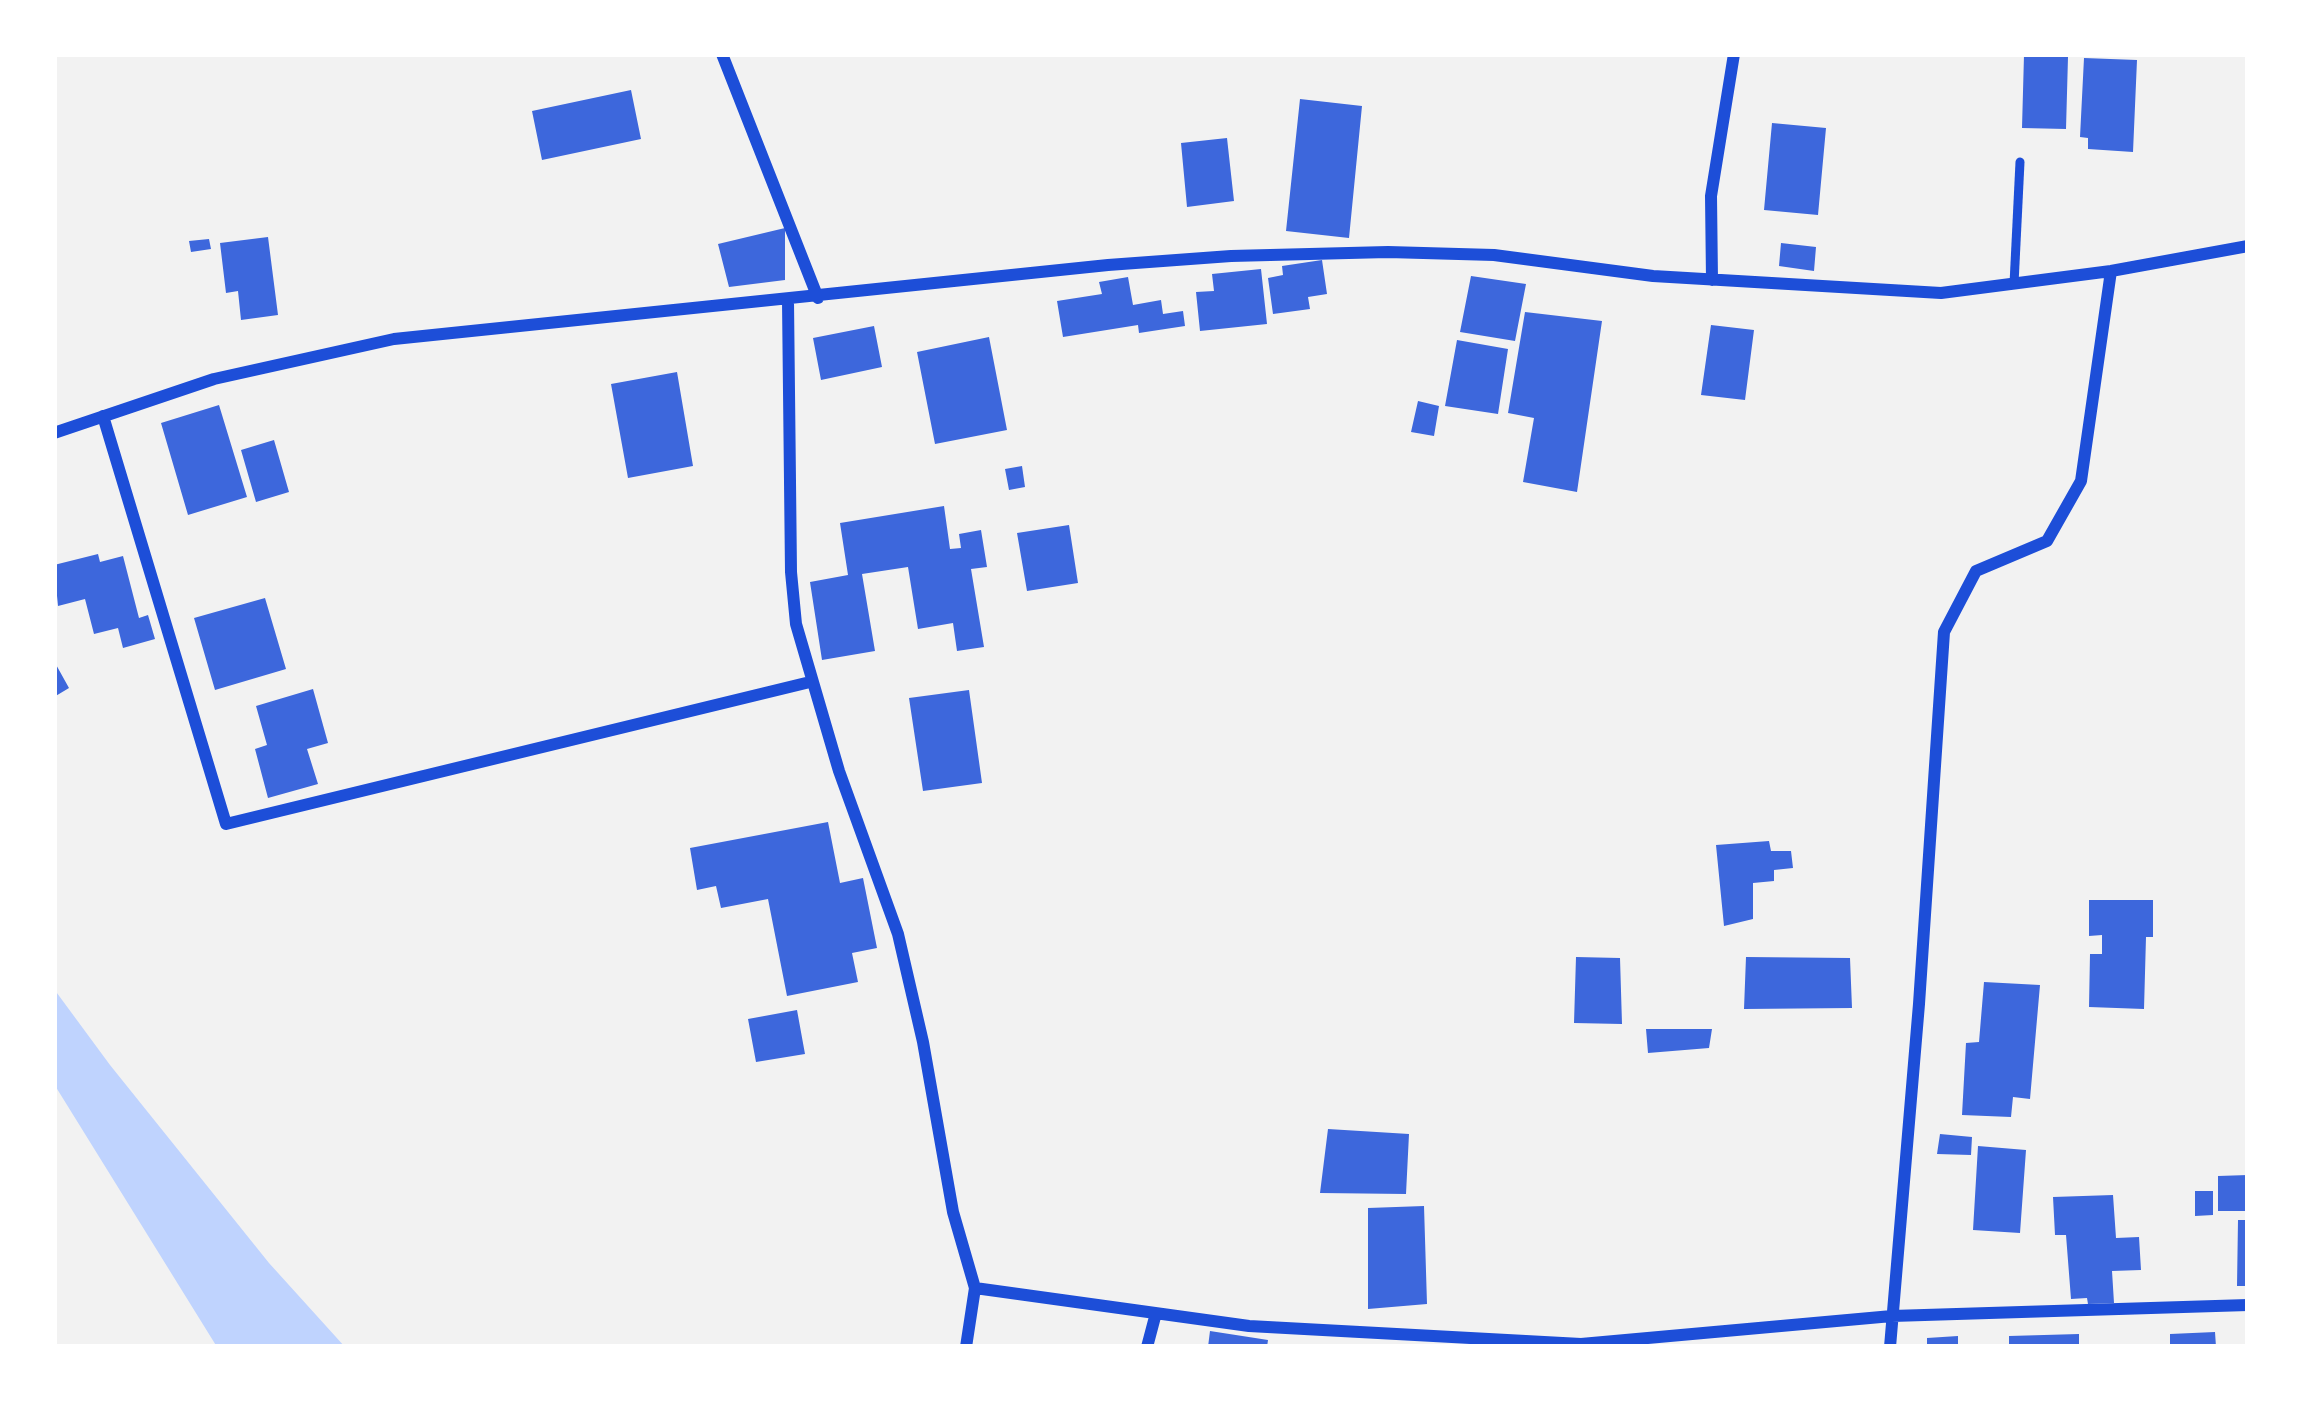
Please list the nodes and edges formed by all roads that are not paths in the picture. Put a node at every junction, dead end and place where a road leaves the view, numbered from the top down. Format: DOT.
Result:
graph roads {
  1 [pos="722,54"];
  2 [pos="1734,54"];
  3 [pos="2020,162"];
  4 [pos="2248,246"];
  5 [pos="2111,271"];
  6 [pos="1712,280"];
  7 [pos="2014,284"];
  8 [pos="818,298"];
  9 [pos="788,301"];
  10 [pos="104,416"];
  11 [pos="54,433"];
  12 [pos="810,682"];
  13 [pos="975,1288"];
  14 [pos="2248,1305"];
  15 [pos="1156,1313"];
  16 [pos="1892,1316"];
  17 [pos="966,1347"];
  18 [pos="1147,1347"];
  19 [pos="1890,1347"];
  1 -- 8 [label="street"];
  2 -- 6 [label="street"];
  3 -- 7 [label="lane"];
  4 -- 5 [label="street"];
  5 -- 7 [label="street"];
  5 -- 16 [label="street"];
  6 -- 7 [label="street"];
  6 -- 8 [label="street"];
  8 -- 9 [label="street"];
  9 -- 10 [label="street"];
  9 -- 12 [label="street"];
  10 -- 11 [label="street"];
  10 -- 12 [label="street"];
  12 -- 13 [label="street"];
  13 -- 15 [label="street"];
  13 -- 17 [label="street"];
  14 -- 16 [label="street"];
  15 -- 16 [label="street"];
  15 -- 18 [label="street"];
  16 -- 19 [label="street"];
}
